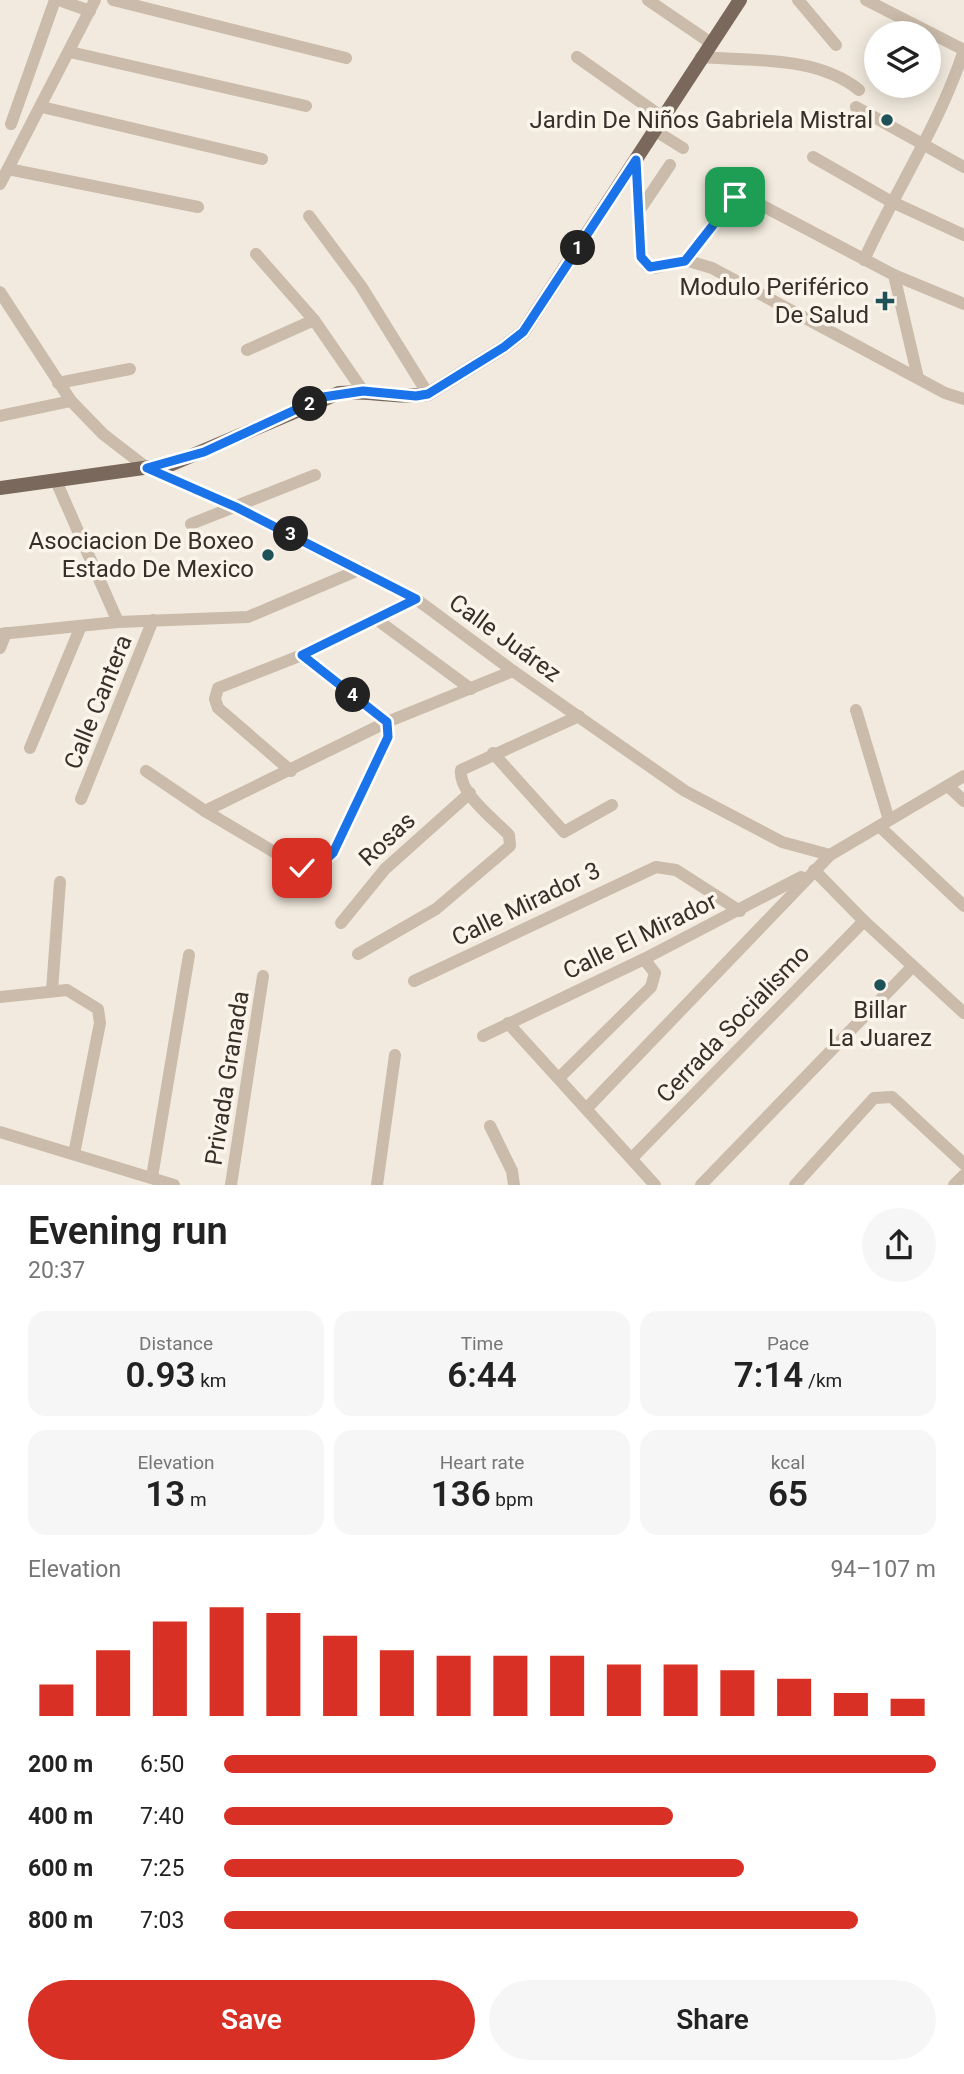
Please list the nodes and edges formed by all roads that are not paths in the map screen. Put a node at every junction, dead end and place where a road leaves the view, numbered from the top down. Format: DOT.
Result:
graph roads {
  1 [pos="57,0"];
  2 [pos="113,0"];
  3 [pos="648,0"];
  4 [pos="740,0"];
  5 [pos="798,0"];
  6 [pos="866,0"];
  7 [pos="93,6"];
  8 [pos="711,43"];
  9 [pos="836,45"];
  10 [pos="964,50"];
  11 [pos="70,52"];
  12 [pos="701,57"];
  13 [pos="346,58"];
  14 [pos="577,58"];
  15 [pos="964,85"];
  16 [pos="951,89"];
  17 [pos="859,90"];
  18 [pos="306,106"];
  19 [pos="42,107"];
  20 [pos="856,107"];
  21 [pos="6,123"];
  22 [pos="658,123"];
  23 [pos="29,129"];
  24 [pos="922,143"];
  25 [pos="683,148"];
  26 [pos="813,157"];
  27 [pos="262,159"];
  28 [pos="636,160"];
  29 [pos="670,165"];
  30 [pos="964,167"];
  31 [pos="8,169"];
  32 [pos="0,184"];
  33 [pos="891,201"];
  34 [pos="198,207"];
  35 [pos="639,211"];
  36 [pos="309,216"];
  37 [pos="964,235"];
  38 [pos="256,254"];
  39 [pos="864,260"];
  40 [pos="685,261"];
  41 [pos="894,275"];
  42 [pos="0,292"];
  43 [pos="964,304"];
  44 [pos="314,320"];
  45 [pos="247,349"];
  46 [pos="130,369"];
  47 [pos="918,378"];
  48 [pos="58,383"];
  49 [pos="363,391"];
  50 [pos="428,394"];
  51 [pos="964,399"];
  52 [pos="71,401"];
  53 [pos="0,416"];
  54 [pos="147,468"];
  55 [pos="315,475"];
  56 [pos="56,481"];
  57 [pos="0,488"];
  58 [pos="236,507"];
  59 [pos="191,524"];
  60 [pos="361,569"];
  61 [pos="416,599"];
  62 [pos="376,618"];
  63 [pos="153,620"];
  64 [pos="118,622"];
  65 [pos="81,626"];
  66 [pos="3,633"];
  67 [pos="0,648"];
  68 [pos="302,655"];
  69 [pos="513,671"];
  70 [pos="471,689"];
  71 [pos="856,710"];
  72 [pos="579,716"];
  73 [pos="387,722"];
  74 [pos="30,748"];
  75 [pos="493,753"];
  76 [pos="146,771"];
  77 [pos="291,771"];
  78 [pos="964,776"];
  79 [pos="948,786"];
  80 [pos="470,793"];
  81 [pos="81,799"];
  82 [pos="964,801"];
  83 [pos="612,805"];
  84 [pos="205,811"];
  85 [pos="884,823"];
  86 [pos="830,855"];
  87 [pos="814,870"];
  88 [pos="60,882"];
  89 [pos="964,906"];
  90 [pos="740,911"];
  91 [pos="864,921"];
  92 [pos="341,923"];
  93 [pos="358,954"];
  94 [pos="189,955"];
  95 [pos="644,959"];
  96 [pos="912,967"];
  97 [pos="263,976"];
  98 [pos="414,981"];
  99 [pos="52,990"];
  100 [pos="0,997"];
  101 [pos="964,1013"];
  102 [pos="508,1023"];
  103 [pos="482,1036"];
  104 [pos="395,1055"];
  105 [pos="559,1078"];
  106 [pos="587,1108"];
  107 [pos="490,1126"];
  108 [pos="0,1132"];
  109 [pos="74,1154"];
  110 [pos="632,1157"];
  111 [pos="964,1164"];
  112 [pos="964,1175"];
  113 [pos="152,1177"];
  114 [pos="174,1185"];
  115 [pos="231,1185"];
  116 [pos="377,1185"];
  117 [pos="514,1185"];
  118 [pos="655,1185"];
  119 [pos="701,1185"];
  120 [pos="795,1185"];
  121 [pos="954,1185"];
  1 -- 7 [label="street"];
  1 -- 21 [label="street"];
  2 -- 13 [label="street"];
  3 -- 8 [label="street"];
  4 -- 8 [label="main road"];
  5 -- 9 [label="street"];
  6 -- 10 [label="street"];
  7 -- 11 [label="street"];
  8 -- 12 [label="main road"];
  10 -- 16 [label="street"];
  11 -- 18 [label="street"];
  11 -- 19 [label="street"];
  12 -- 17 [label="street"];
  12 -- 22 [label="main road"];
  14 -- 22 [label="street"];
  15 -- 16 [label="street"];
  16 -- 24 [label="street"];
  19 -- 23 [label="street"];
  19 -- 27 [label="street"];
  20 -- 24 [label="street"];
  21 -- 23 [label="street"];
  22 -- 25 [label="street"];
  22 -- 28 [label="main road"];
  23 -- 31 [label="street"];
  24 -- 30 [label="street"];
  24 -- 33 [label="street"];
  26 -- 33 [label="street"];
  28 -- 35 [label="street"];
  28 -- 50 [label="main road"];
  29 -- 35 [label="street"];
  31 -- 32 [label="street"];
  31 -- 34 [label="street"];
  33 -- 37 [label="street"];
  33 -- 39 [label="street"];
  35 -- 40 [label="street"];
  36 -- 50 [label="street"];
  38 -- 44 [label="street"];
  39 -- 40 [label="street"];
  39 -- 41 [label="street"];
  40 -- 47 [label="street"];
  41 -- 43 [label="street"];
  41 -- 47 [label="street"];
  42 -- 48 [label="street, Calle Juárez"];
  44 -- 45 [label="street"];
  44 -- 49 [label="street"];
  46 -- 48 [label="street"];
  47 -- 51 [label="street"];
  48 -- 52 [label="street, Calle Juárez"];
  49 -- 50 [label="main road"];
  49 -- 54 [label="main road"];
  52 -- 53 [label="street"];
  52 -- 54 [label="street, Calle Juárez"];
  54 -- 56 [label="main road"];
  54 -- 58 [label="street, Calle Juárez"];
  55 -- 58 [label="street"];
  56 -- 57 [label="main road"];
  56 -- 64 [label="street, Calle Cantera"];
  58 -- 59 [label="street"];
  58 -- 60 [label="street, Calle Juárez"];
  60 -- 61 [label="street, Calle Juárez"];
  60 -- 63 [label="street"];
  61 -- 62 [label="street"];
  61 -- 69 [label="street, Calle Juárez"];
  62 -- 68 [label="street"];
  62 -- 70 [label="street"];
  63 -- 64 [label="street"];
  63 -- 81 [label="street, Calle Cantera"];
  64 -- 65 [label="street"];
  65 -- 66 [label="street"];
  65 -- 74 [label="street"];
  66 -- 67 [label="street"];
  68 -- 73 [label="street"];
  68 -- 77 [label="street"];
  69 -- 70 [label="street"];
  69 -- 72 [label="street, Calle Juárez"];
  70 -- 73 [label="street"];
  71 -- 85 [label="street"];
  72 -- 75 [label="street"];
  72 -- 86 [label="street, Calle Juárez"];
  73 -- 77 [label="street"];
  73 -- 84 [label="street"];
  75 -- 80 [label="street"];
  75 -- 83 [label="street"];
  76 -- 84 [label="street"];
  77 -- 84 [label="street"];
  78 -- 79 [label="street"];
  79 -- 82 [label="street"];
  79 -- 85 [label="street"];
  80 -- 92 [label="street, Rosas"];
  80 -- 93 [label="street"];
  85 -- 86 [label="street"];
  85 -- 89 [label="street"];
  86 -- 87 [label="street"];
  87 -- 90 [label="street, Calle El Mirador"];
  87 -- 91 [label="street"];
  87 -- 106 [label="street"];
  88 -- 99 [label="street"];
  90 -- 95 [label="street, Calle El Mirador"];
  90 -- 98 [label="street, Calle Mirador 3"];
  91 -- 96 [label="street"];
  91 -- 110 [label="street, Cerrada Socialismo"];
  94 -- 113 [label="street"];
  95 -- 102 [label="street, Calle El Mirador"];
  95 -- 105 [label="street"];
  96 -- 101 [label="street"];
  96 -- 119 [label="street"];
  97 -- 115 [label="street, Privada Granada"];
  99 -- 100 [label="street"];
  99 -- 109 [label="street"];
  102 -- 103 [label="street, Calle El Mirador"];
  102 -- 105 [label="street"];
  104 -- 116 [label="street"];
  105 -- 106 [label="street"];
  106 -- 110 [label="street"];
  107 -- 117 [label="street"];
  108 -- 109 [label="street"];
  109 -- 113 [label="street"];
  110 -- 118 [label="street"];
  111 -- 120 [label="street"];
  112 -- 121 [label="street"];
  113 -- 114 [label="street"];
}
